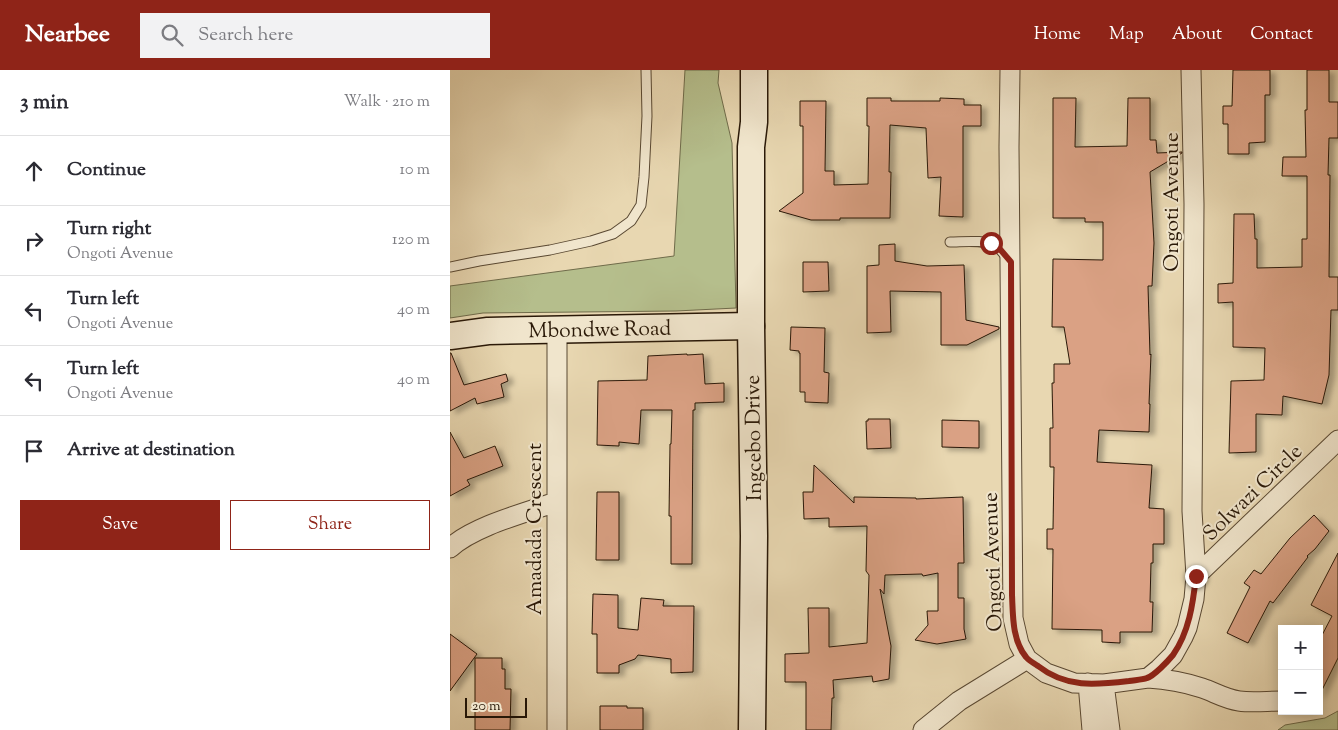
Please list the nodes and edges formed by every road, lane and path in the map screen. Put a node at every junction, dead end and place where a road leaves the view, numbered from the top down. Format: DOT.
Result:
graph roads {
  1 [pos="646,70"];
  2 [pos="740,70"];
  3 [pos="754,70"];
  4 [pos="1010,70"];
  5 [pos="1191,70"];
  6 [pos="751,147"];
  7 [pos="950,242"];
  8 [pos="1011,262"];
  9 [pos="450,267"];
  10 [pos="751,326"];
  11 [pos="557,329"];
  12 [pos="450,336"];
  13 [pos="1338,440"];
  14 [pos="556,502"];
  15 [pos="450,548"];
  16 [pos="1196,576"];
  17 [pos="1027,659"];
  18 [pos="1148,678"];
  19 [pos="1096,684"];
  20 [pos="1278,701"];
  21 [pos="556,730"];
  22 [pos="752,730"];
  23 [pos="922,730"];
  24 [pos="1092,730"];
  25 [pos="1110,730"];
  1 -- 9 [label="lane"];
  2 -- 6 [label="main road, Ingcebo Drive"];
  3 -- 6 [label="main road, Ingcebo Drive"];
  4 -- 8 [label="street, Ongoti Avenue"];
  5 -- 16 [label="street, Ongoti Avenue"];
  6 -- 10 [label="main road, Ingcebo Drive"];
  7 -- 8 [label="lane"];
  8 -- 17 [label="street, Ongoti Avenue"];
  10 -- 11 [label="main road, Mbondwe Road"];
  10 -- 22 [label="main road, Ingcebo Drive"];
  11 -- 12 [label="main road, Mbondwe Road"];
  11 -- 14 [label="street, Amadada Crescent"];
  13 -- 16 [label="street, Solwazi Circle"];
  14 -- 15 [label="street"];
  14 -- 21 [label="street, Amadada Crescent"];
  16 -- 18 [label="street, Ongoti Avenue"];
  17 -- 19 [label="street, Ongoti Avenue"];
  17 -- 23 [label="street"];
  18 -- 19 [label="street, Ongoti Avenue"];
  18 -- 20 [label="street"];
  19 -- 24 [label="street"];
  19 -- 25 [label="street"];
}
